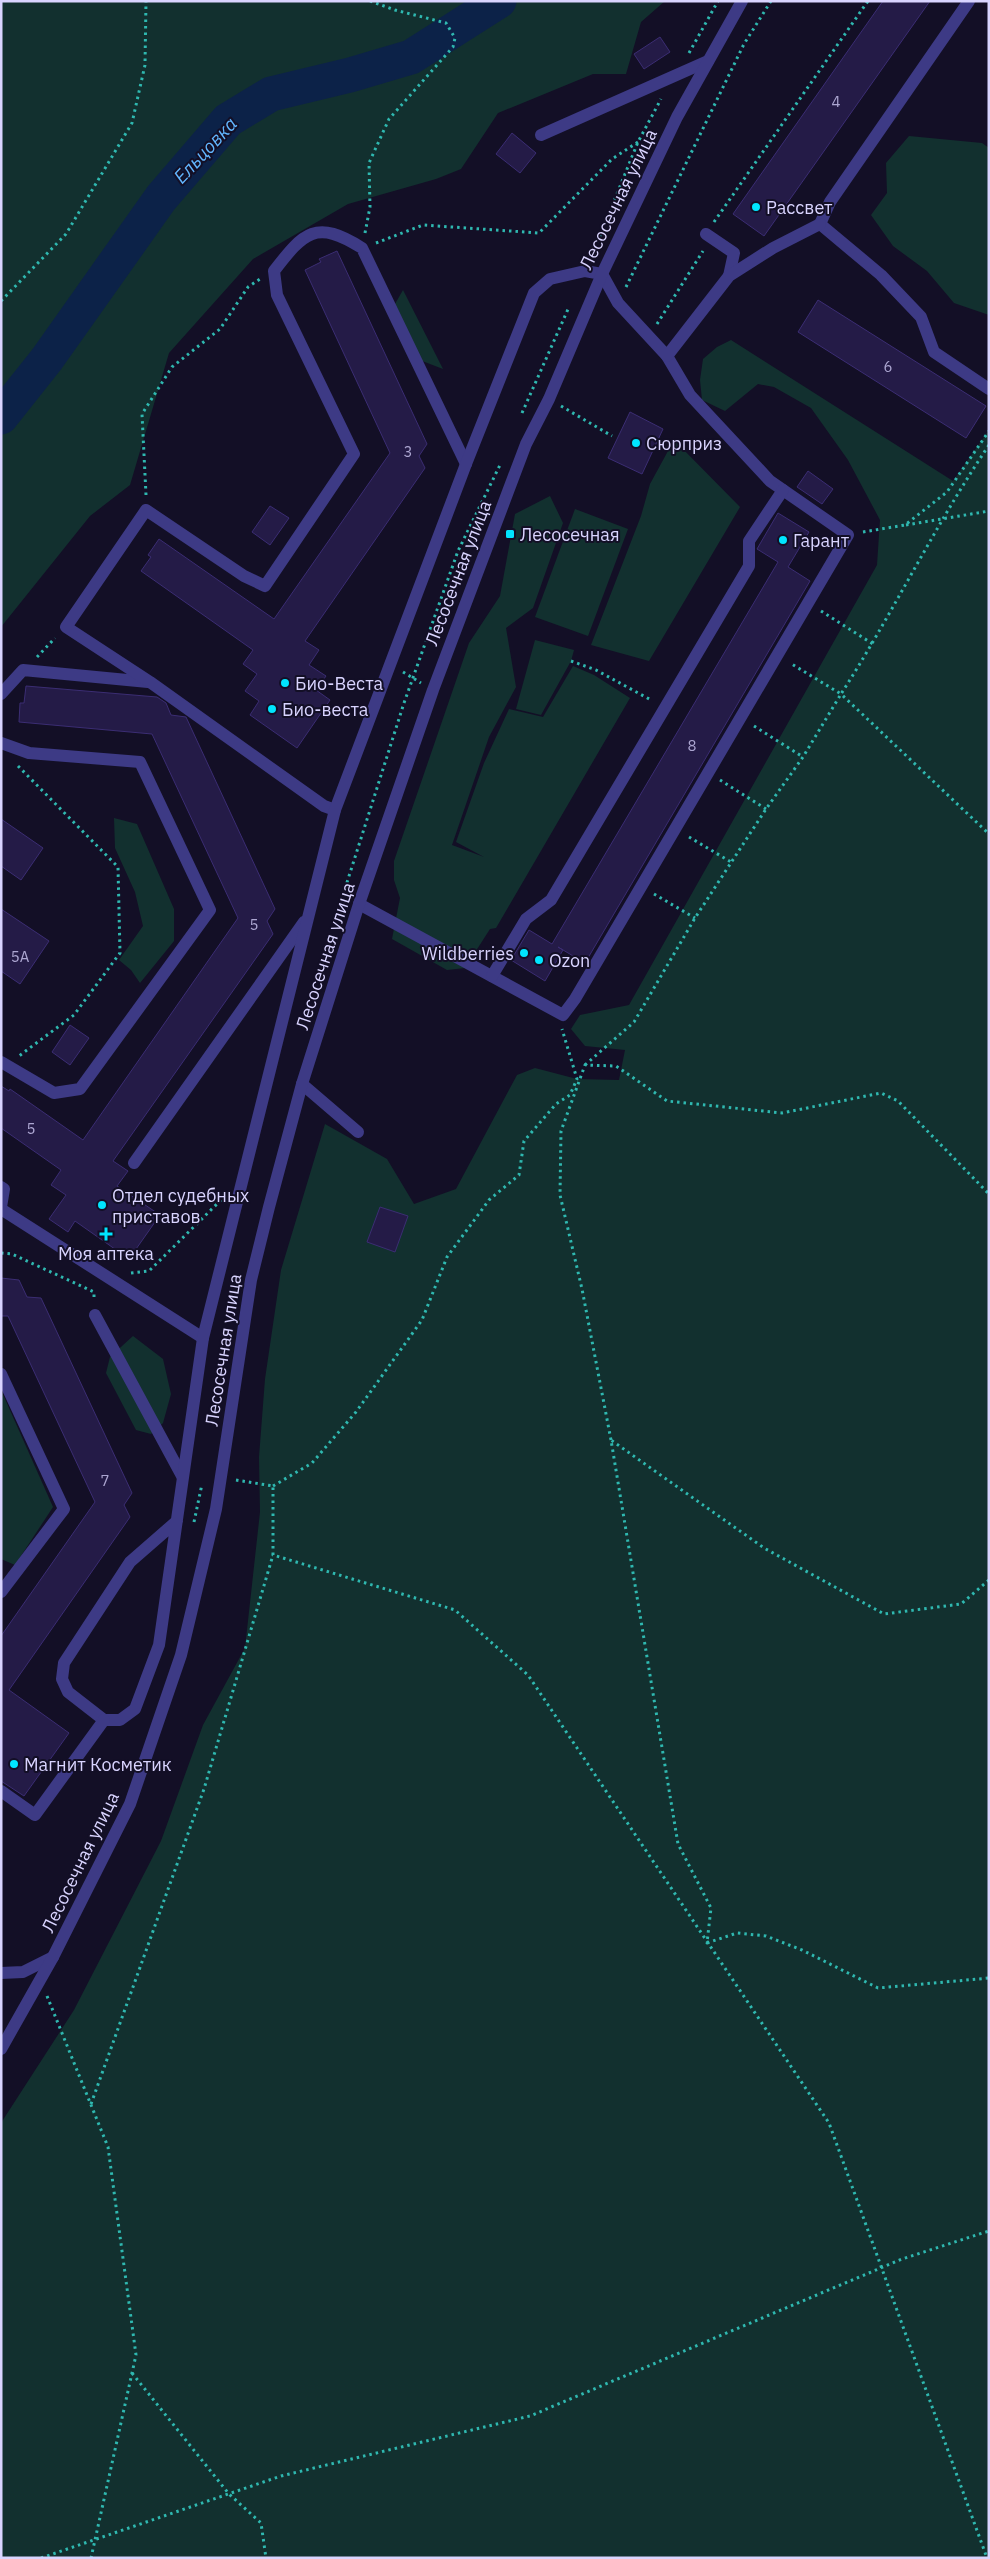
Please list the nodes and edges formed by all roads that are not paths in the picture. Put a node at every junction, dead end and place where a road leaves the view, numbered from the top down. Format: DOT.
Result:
graph roads {
  1 [pos="742,1"];
  2 [pos="969,1"];
  3 [pos="708,61"];
  4 [pos="541,135"];
  5 [pos="820,224"];
  6 [pos="706,234"];
  7 [pos="602,274"];
  8 [pos="729,276"];
  9 [pos="666,356"];
  10 [pos="989,389"];
  11 [pos="466,464"];
  12 [pos="783,490"];
  13 [pos="150,682"];
  14 [pos="1,694"];
  15 [pos="1,743"];
  16 [pos="335,810"];
  17 [pos="359,904"];
  18 [pos="308,916"];
  19 [pos="492,976"];
  20 [pos="4,1064"];
  21 [pos="302,1084"];
  22 [pos="358,1132"];
  23 [pos="134,1163"];
  24 [pos="1,1187"];
  25 [pos="1,1208"];
  26 [pos="95,1315"];
  27 [pos="203,1338"];
  28 [pos="1,1374"];
  29 [pos="182,1476"];
  30 [pos="177,1521"];
  31 [pos="1,1592"];
  32 [pos="104,1720"];
  33 [pos="1,1791"];
  34 [pos="53,1957"];
  35 [pos="1,1973"];
  36 [pos="1,2049"];
  1 -- 3 [label="street, Лесосечная улица"];
  2 -- 5 [label="street"];
  3 -- 4 [label="street"];
  3 -- 7 [label="street, Лесосечная улица"];
  5 -- 8 [label="street"];
  5 -- 10 [label="street"];
  6 -- 8 [label="street"];
  7 -- 9 [label="street"];
  7 -- 11 [label="street"];
  7 -- 17 [label="street, Лесосечная улица"];
  8 -- 9 [label="street"];
  9 -- 12 [label="street"];
  11 -- 13 [label="street"];
  11 -- 16 [label="street"];
  12 -- 19 [label="street"];
  12 -- 19 [label="street"];
  13 -- 14 [label="street"];
  13 -- 16 [label="street"];
  15 -- 20 [label="street"];
  16 -- 18 [label="street"];
  17 -- 19 [label="street"];
  17 -- 21 [label="street, Лесосечная улица"];
  18 -- 23 [label="street"];
  18 -- 27 [label="street"];
  21 -- 22 [label="street"];
  21 -- 34 [label="street, Лесосечная улица"];
  24 -- 25 [label="street"];
  25 -- 27 [label="street"];
  26 -- 29 [label="street"];
  27 -- 29 [label="street"];
  28 -- 31 [label="street"];
  29 -- 30 [label="street"];
  30 -- 32 [label="street"];
  30 -- 32 [label="street"];
  32 -- 33 [label="street"];
  34 -- 35 [label="street"];
  34 -- 36 [label="street, Лесосечная улица"];
}
